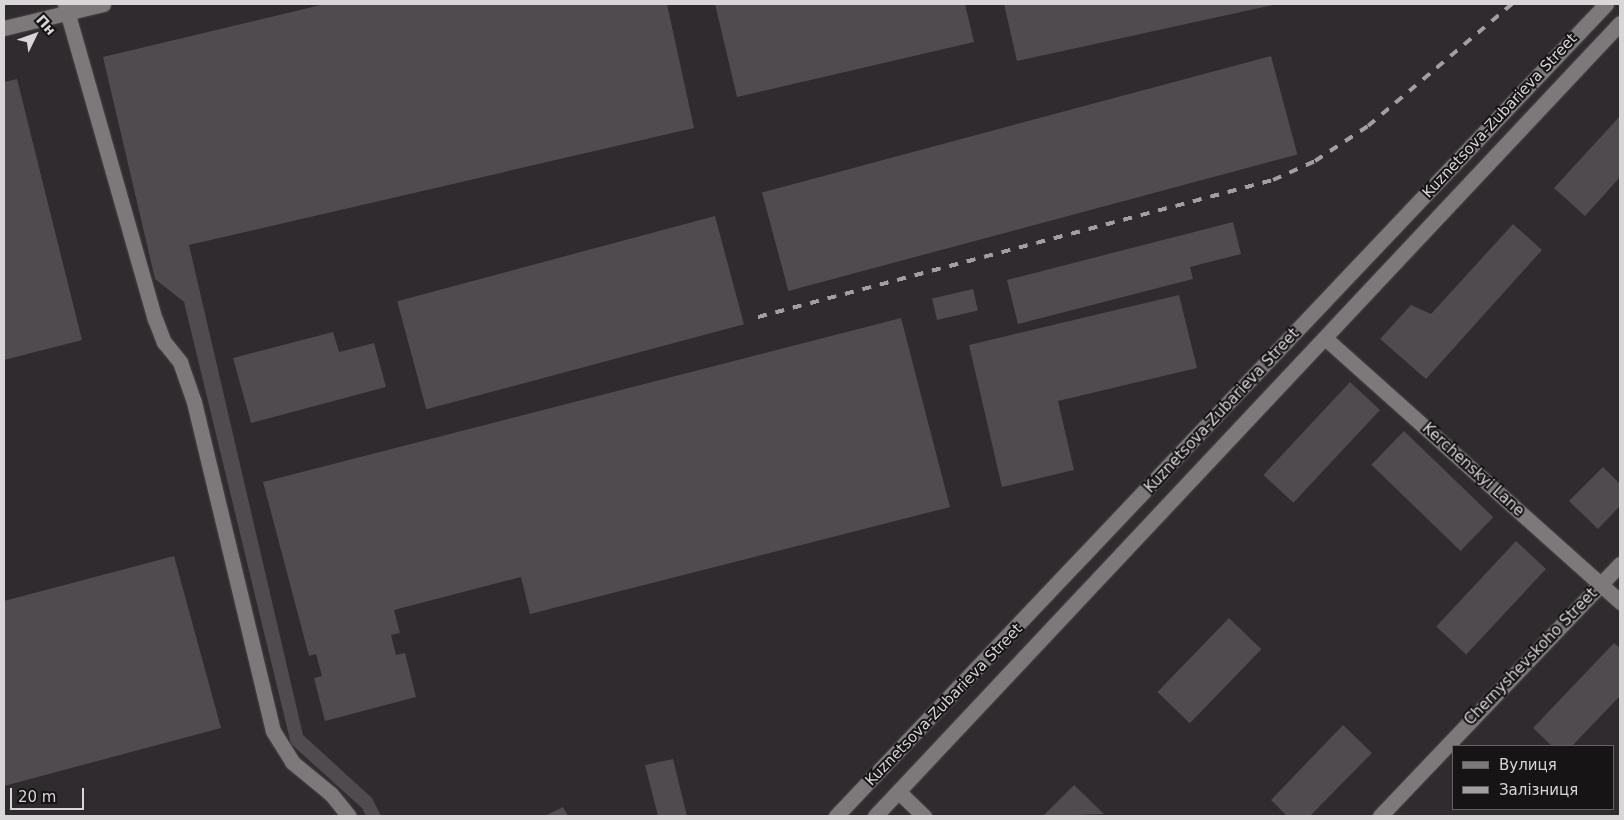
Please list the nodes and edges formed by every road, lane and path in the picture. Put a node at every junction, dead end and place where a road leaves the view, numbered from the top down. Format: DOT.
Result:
graph roads {
  1 [pos="103,4"];
  2 [pos="1606,4"];
  3 [pos="66,8"];
  4 [pos="1620,23"];
  5 [pos="4,28"];
  6 [pos="1325,338"];
  7 [pos="1620,564"];
  8 [pos="1600,585"];
  9 [pos="1620,602"];
  10 [pos="899,792"];
  11 [pos="348,816"];
  12 [pos="836,816"];
  13 [pos="875,816"];
  14 [pos="924,816"];
  15 [pos="1380,816"];
  1 -- 3 [label="main road"];
  2 -- 12 [label="main road, Kuznetsova-Zubarieva Street"];
  3 -- 5 [label="main road"];
  3 -- 11 [label="main road"];
  4 -- 6 [label="main road, Kuznetsova-Zubarieva Street"];
  6 -- 8 [label="main road, Kerchenskyi Lane"];
  6 -- 10 [label="main road, Kuznetsova-Zubarieva Street"];
  7 -- 8 [label="main road, Chernyshevskoho Street"];
  8 -- 9 [label="main road, Kerchenskyi Lane"];
  8 -- 15 [label="main road, Chernyshevskoho Street"];
  10 -- 13 [label="main road, Kuznetsova-Zubarieva Street"];
  10 -- 14 [label="main road"];
}
